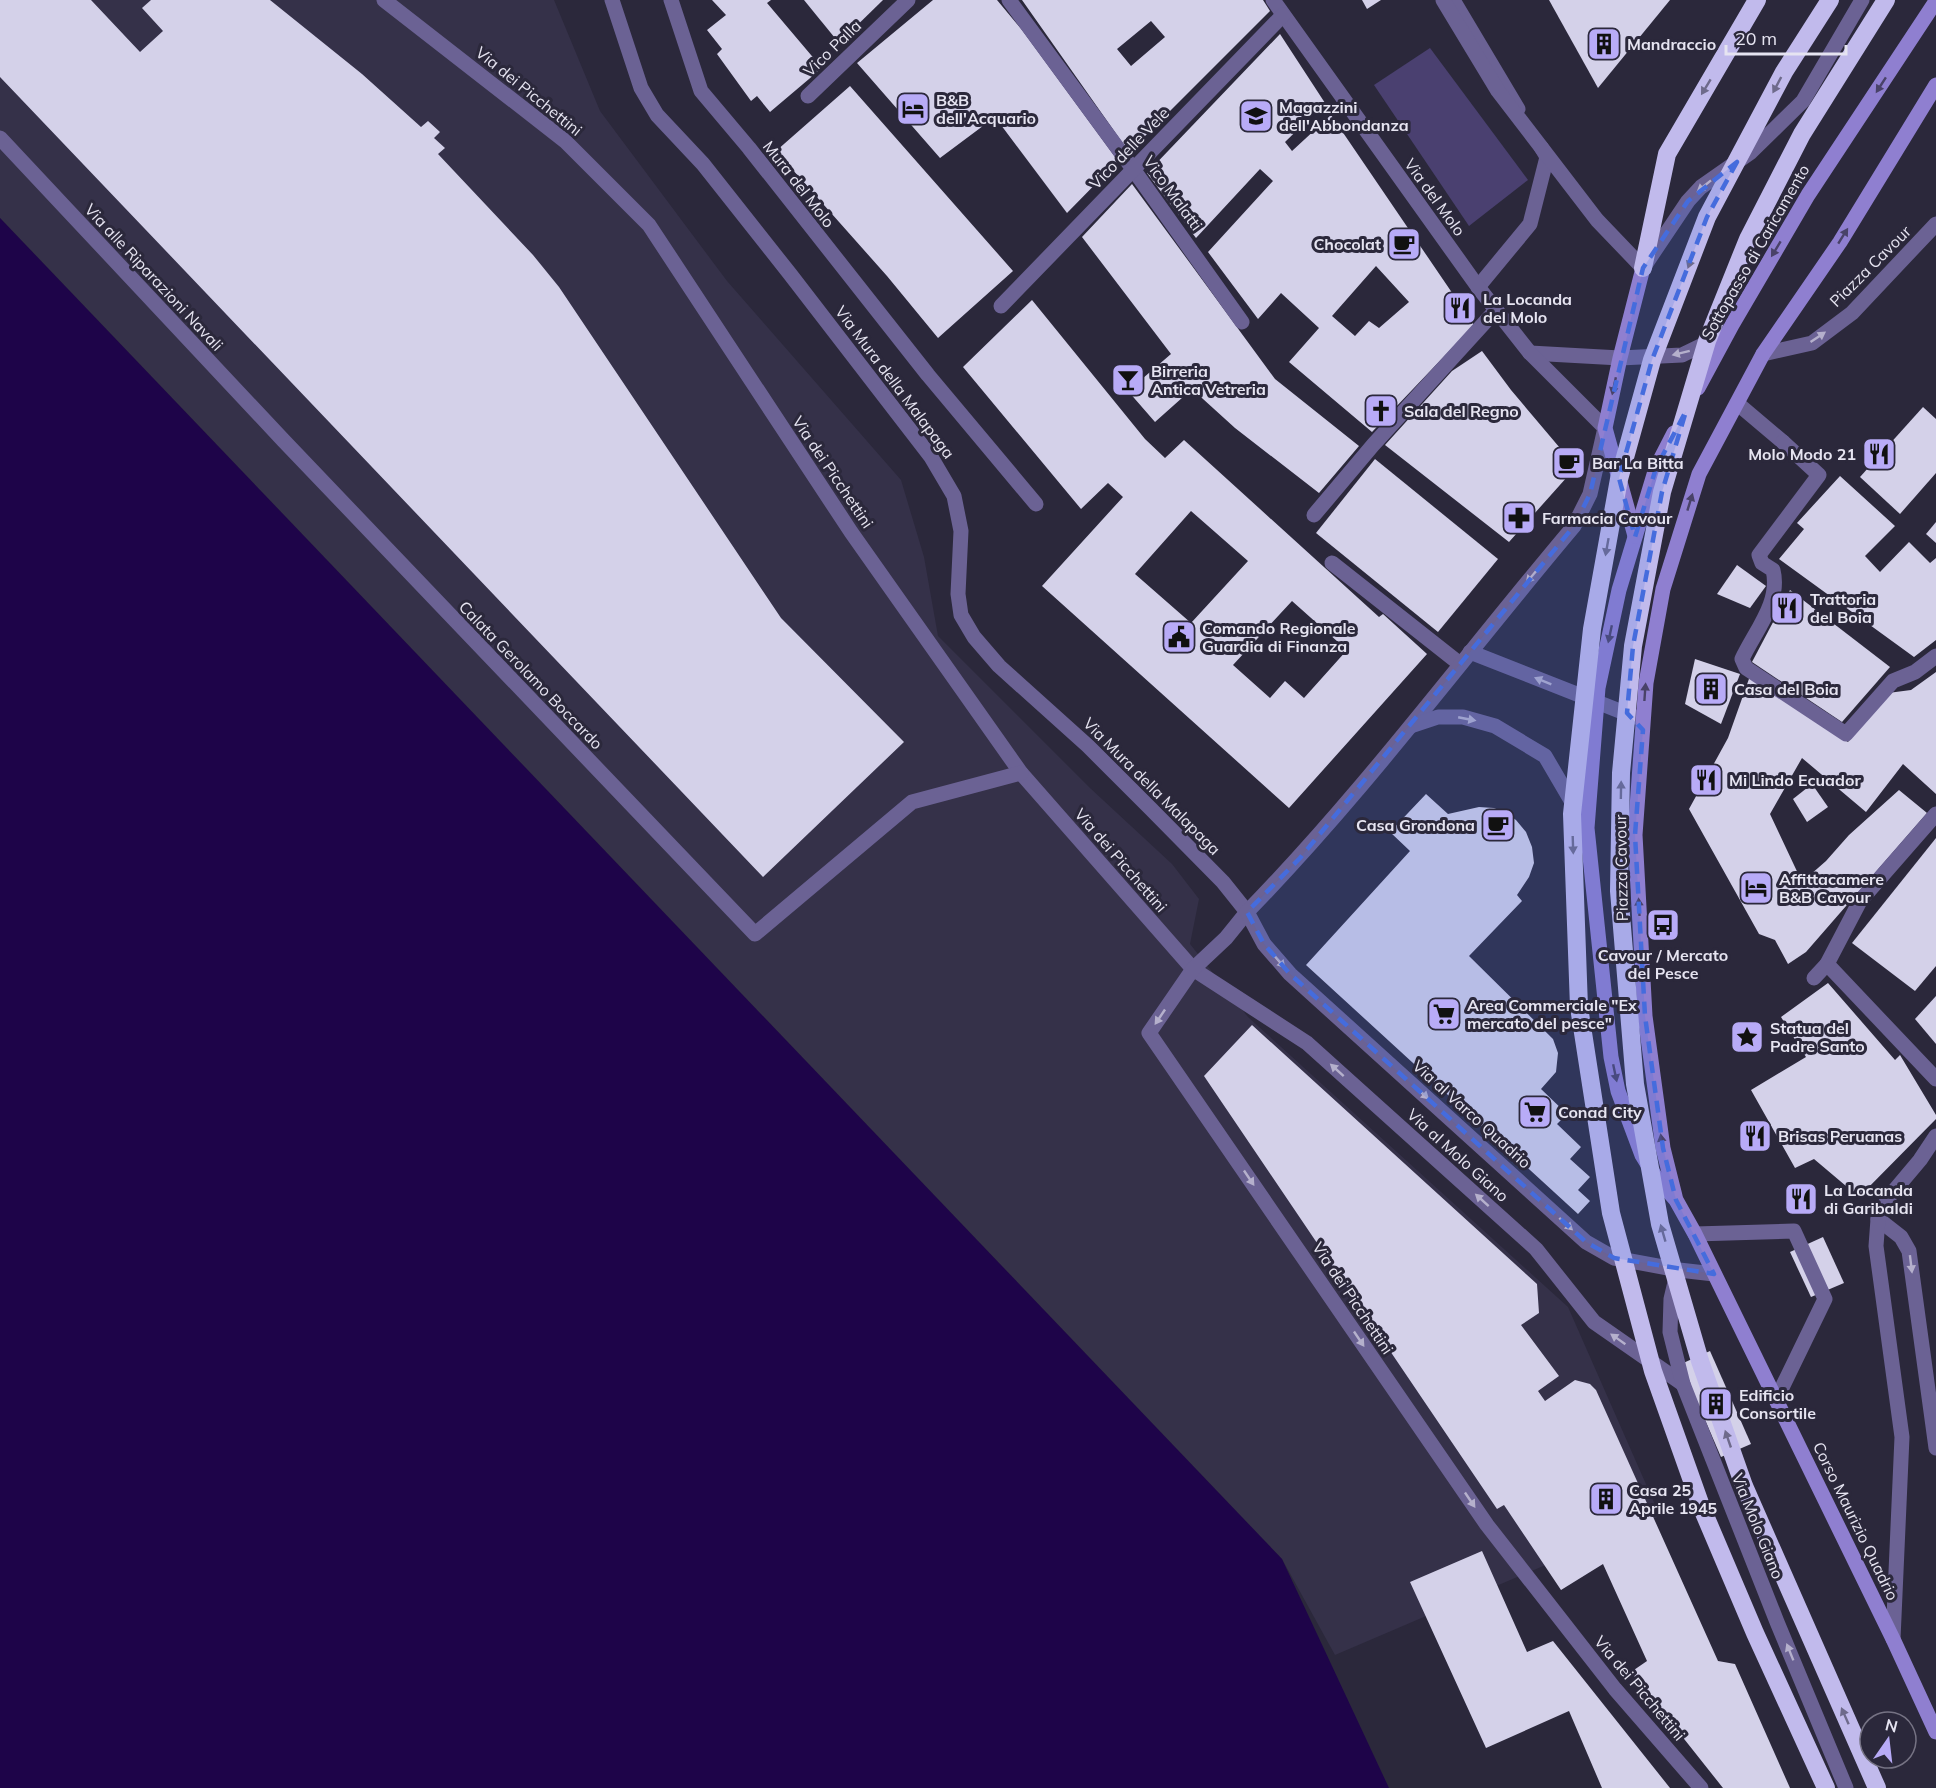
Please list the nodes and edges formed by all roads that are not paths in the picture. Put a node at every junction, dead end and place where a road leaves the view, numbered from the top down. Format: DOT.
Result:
graph roads {
  1 [pos="384,0"];
  2 [pos="612,0"];
  3 [pos="670,0"];
  4 [pos="908,0"];
  5 [pos="1009,0"];
  6 [pos="1272,0"];
  7 [pos="1443,0"];
  8 [pos="1453,0"];
  9 [pos="1758,0"];
  10 [pos="1830,0"];
  11 [pos="1862,0"];
  12 [pos="1886,0"];
  13 [pos="1936,1"];
  14 [pos="1283,15"];
  15 [pos="1936,85"];
  16 [pos="808,96"];
  17 [pos="0,138"];
  18 [pos="1547,157"];
  19 [pos="1133,169"];
  20 [pos="1936,224"];
  21 [pos="1643,268"];
  22 [pos="1478,287"];
  23 [pos="1001,306"];
  24 [pos="1496,310"];
  25 [pos="1242,322"];
  26 [pos="1732,325"];
  27 [pos="1530,353"];
  28 [pos="1763,354"];
  29 [pos="1620,358"];
  30 [pos="1738,404"];
  31 [pos="1605,428"];
  32 [pos="283,440"];
  33 [pos="1036,504"];
  34 [pos="1314,515"];
  35 [pos="1635,537"];
  36 [pos="1332,563"];
  37 [pos="1470,652"];
  38 [pos="1936,656"];
  39 [pos="1460,664"];
  40 [pos="1597,703"];
  41 [pos="1411,726"];
  42 [pos="1643,730"];
  43 [pos="1021,773"];
  44 [pos="1936,814"];
  45 [pos="1587,828"];
  46 [pos="1247,912"];
  47 [pos="1827,964"];
  48 [pos="1193,969"];
  49 [pos="1814,978"];
  50 [pos="1936,1079"];
  51 [pos="1936,1136"];
  52 [pos="1676,1200"];
  53 [pos="1878,1219"];
  54 [pos="1695,1234"];
  55 [pos="1678,1270"];
  56 [pos="1714,1274"];
  57 [pos="1683,1384"];
  58 [pos="1776,1400"];
  59 [pos="1936,1448"];
  60 [pos="1893,1639"];
  61 [pos="1936,1732"];
  62 [pos="1701,1788"];
  63 [pos="1826,1788"];
  64 [pos="1846,1788"];
  65 [pos="1877,1788"];
  1 -- 43 [label="street, Via dei Picchettini"];
  2 -- 46 [label="street, Via Mura della Malapaga"];
  3 -- 33 [label="street, Mura del Molo"];
  4 -- 16 [label="street, Vico Palla"];
  5 -- 19 [label="street, Vico Malatti"];
  6 -- 14 [label="street, Via del Molo"];
  7 -- 18 [label="street"];
  8 -- 18 [label="street"];
  9 -- 21 [label="highway, one-way"];
  10 -- 63 [label="highway, one-way, bridge"];
  11 -- 21 [label="street, one-way"];
  65 -- 12 [label="highway, one-way, bridge"];
  13 -- 26 [label="main road, Sottopasso di Caricamento, one-way"];
  14 -- 19 [label="street, Vico delle Vele"];
  14 -- 22 [label="street, Via del Molo"];
  28 -- 15 [label="main road, one-way"];
  17 -- 32 [label="street, Via alle Riparazioni Navali"];
  18 -- 21 [label="street"];
  18 -- 22 [label="street"];
  19 -- 23 [label="street, Vico delle Vele"];
  19 -- 25 [label="street, Vico Malatti"];
  28 -- 20 [label="street, Piazza Cavour, one-way"];
  21 -- 29 [label="main road"];
  22 -- 24 [label="street, Via del Molo"];
  24 -- 27 [label="street, Via del Molo"];
  24 -- 34 [label="street"];
  26 -- 29 [label="street, one-way"];
  26 -- 35 [label="main road, Sottopasso di Caricamento"];
  27 -- 29 [label="street"];
  27 -- 31 [label="street, Via del Molo"];
  28 -- 30 [label="main road, Piazza Cavour"];
  29 -- 31 [label="main road, one-way"];
  30 -- 38 [label="street"];
  42 -- 30 [label="main road, Piazza Cavour, one-way"];
  31 -- 35 [label="main road"];
  31 -- 37 [label="street, one-way"];
  32 -- 43 [label="street, Calata Gerolamo Boccardo"];
  35 -- 40 [label="main road, Piazza Cavour, one-way"];
  36 -- 39 [label="street"];
  37 -- 39 [label="street"];
  40 -- 37 [label="street, one-way"];
  39 -- 41 [label="street"];
  40 -- 42 [label="street"];
  40 -- 45 [label="main road, Piazza Cavour"];
  41 -- 45 [label="street, Piazza Cavour, one-way"];
  41 -- 46 [label="street"];
  52 -- 42 [label="main road, Piazza Cavour, one-way"];
  43 -- 48 [label="street, Via dei Picchettini"];
  44 -- 47 [label="street"];
  45 -- 52 [label="main road, Piazza Cavour, one-way"];
  46 -- 48 [label="street"];
  46 -- 55 [label="street, Via al Varco Quadrio, one-way"];
  47 -- 49 [label="street"];
  47 -- 50 [label="street"];
  57 -- 48 [label="street, Via al Molo Giano, one-way"];
  48 -- 62 [label="street, Via dei Picchettini, one-way"];
  51 -- 53 [label="street"];
  52 -- 54 [label="main road, Corso Maurizio Quadrio"];
  53 -- 59 [label="street, one-way"];
  53 -- 60 [label="street"];
  54 -- 56 [label="main road, Corso Maurizio Quadrio"];
  54 -- 58 [label="street"];
  55 -- 56 [label="street, Via al Varco Quadrio"];
  55 -- 57 [label="street, Via Molo Giano"];
  56 -- 58 [label="main road, Corso Maurizio Quadrio"];
  64 -- 57 [label="street, Via Molo Giano, one-way"];
  58 -- 60 [label="main road, Corso Maurizio Quadrio"];
  60 -- 61 [label="main road, Corso Maurizio Quadrio"];
}
